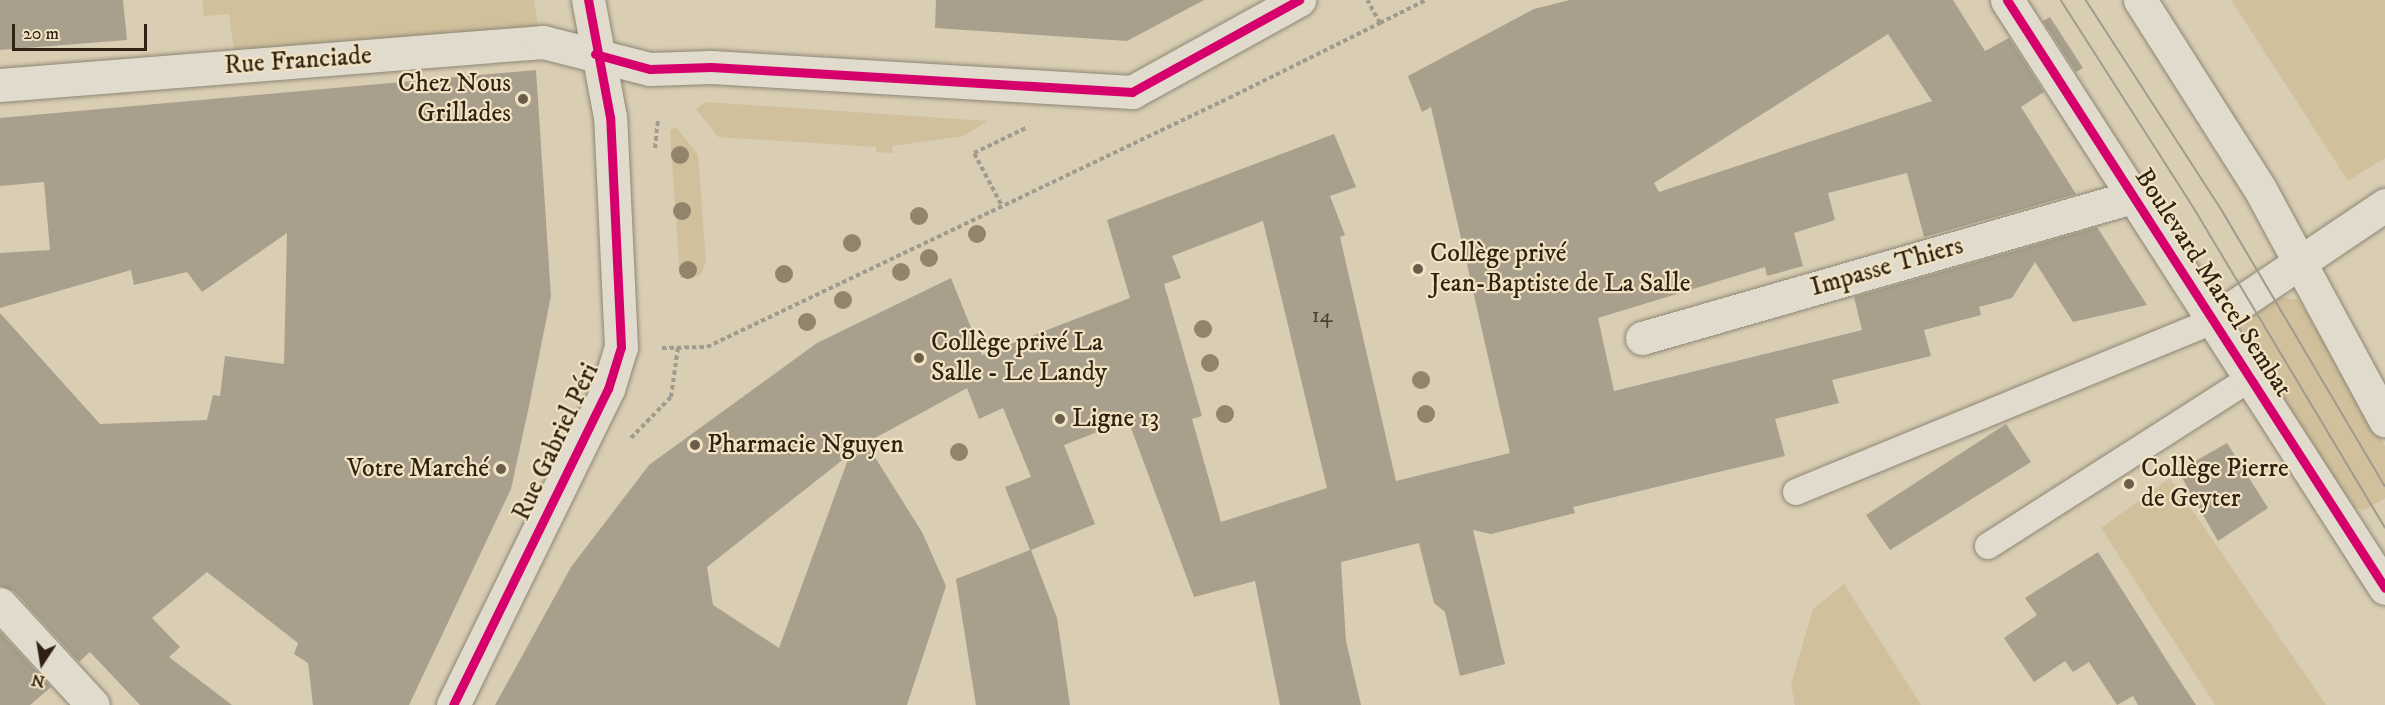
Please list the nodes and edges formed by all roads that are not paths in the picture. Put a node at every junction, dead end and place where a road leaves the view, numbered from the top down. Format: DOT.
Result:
graph roads {
  1 [pos="588,0"];
  2 [pos="2007,0"];
  3 [pos="2140,0"];
  4 [pos="1280,5"];
  5 [pos="596,54"];
  6 [pos="0,85"];
  7 [pos="2132,196"];
  8 [pos="2385,205"];
  9 [pos="2300,258"];
  10 [pos="2211,322"];
  11 [pos="1642,338"];
  12 [pos="2249,379"];
  13 [pos="2385,420"];
  14 [pos="1796,492"];
  15 [pos="1988,546"];
  16 [pos="2376,553"];
  17 [pos="2385,588"];
  18 [pos="0,604"];
  19 [pos="93,705"];
  20 [pos="453,705"];
  1 -- 5 [label="street, Rue Gabriel Péri"];
  2 -- 7 [label="street, Boulevard Marcel Sembat"];
  3 -- 9 [label="street"];
  4 -- 5 [label="street, Rue Franciade"];
  5 -- 6 [label="street, Rue Franciade"];
  5 -- 20 [label="street, Rue Gabriel Péri"];
  7 -- 10 [label="street, Boulevard Marcel Sembat"];
  7 -- 11 [label="street, Impasse Thiers"];
  8 -- 9 [label="street"];
  9 -- 10 [label="street"];
  9 -- 13 [label="street"];
  10 -- 12 [label="street, Boulevard Marcel Sembat"];
  10 -- 14 [label="lane"];
  12 -- 15 [label="lane"];
  12 -- 16 [label="street, Boulevard Marcel Sembat"];
  16 -- 17 [label="street, Boulevard Marcel Sembat"];
  18 -- 19 [label="street"];
}
